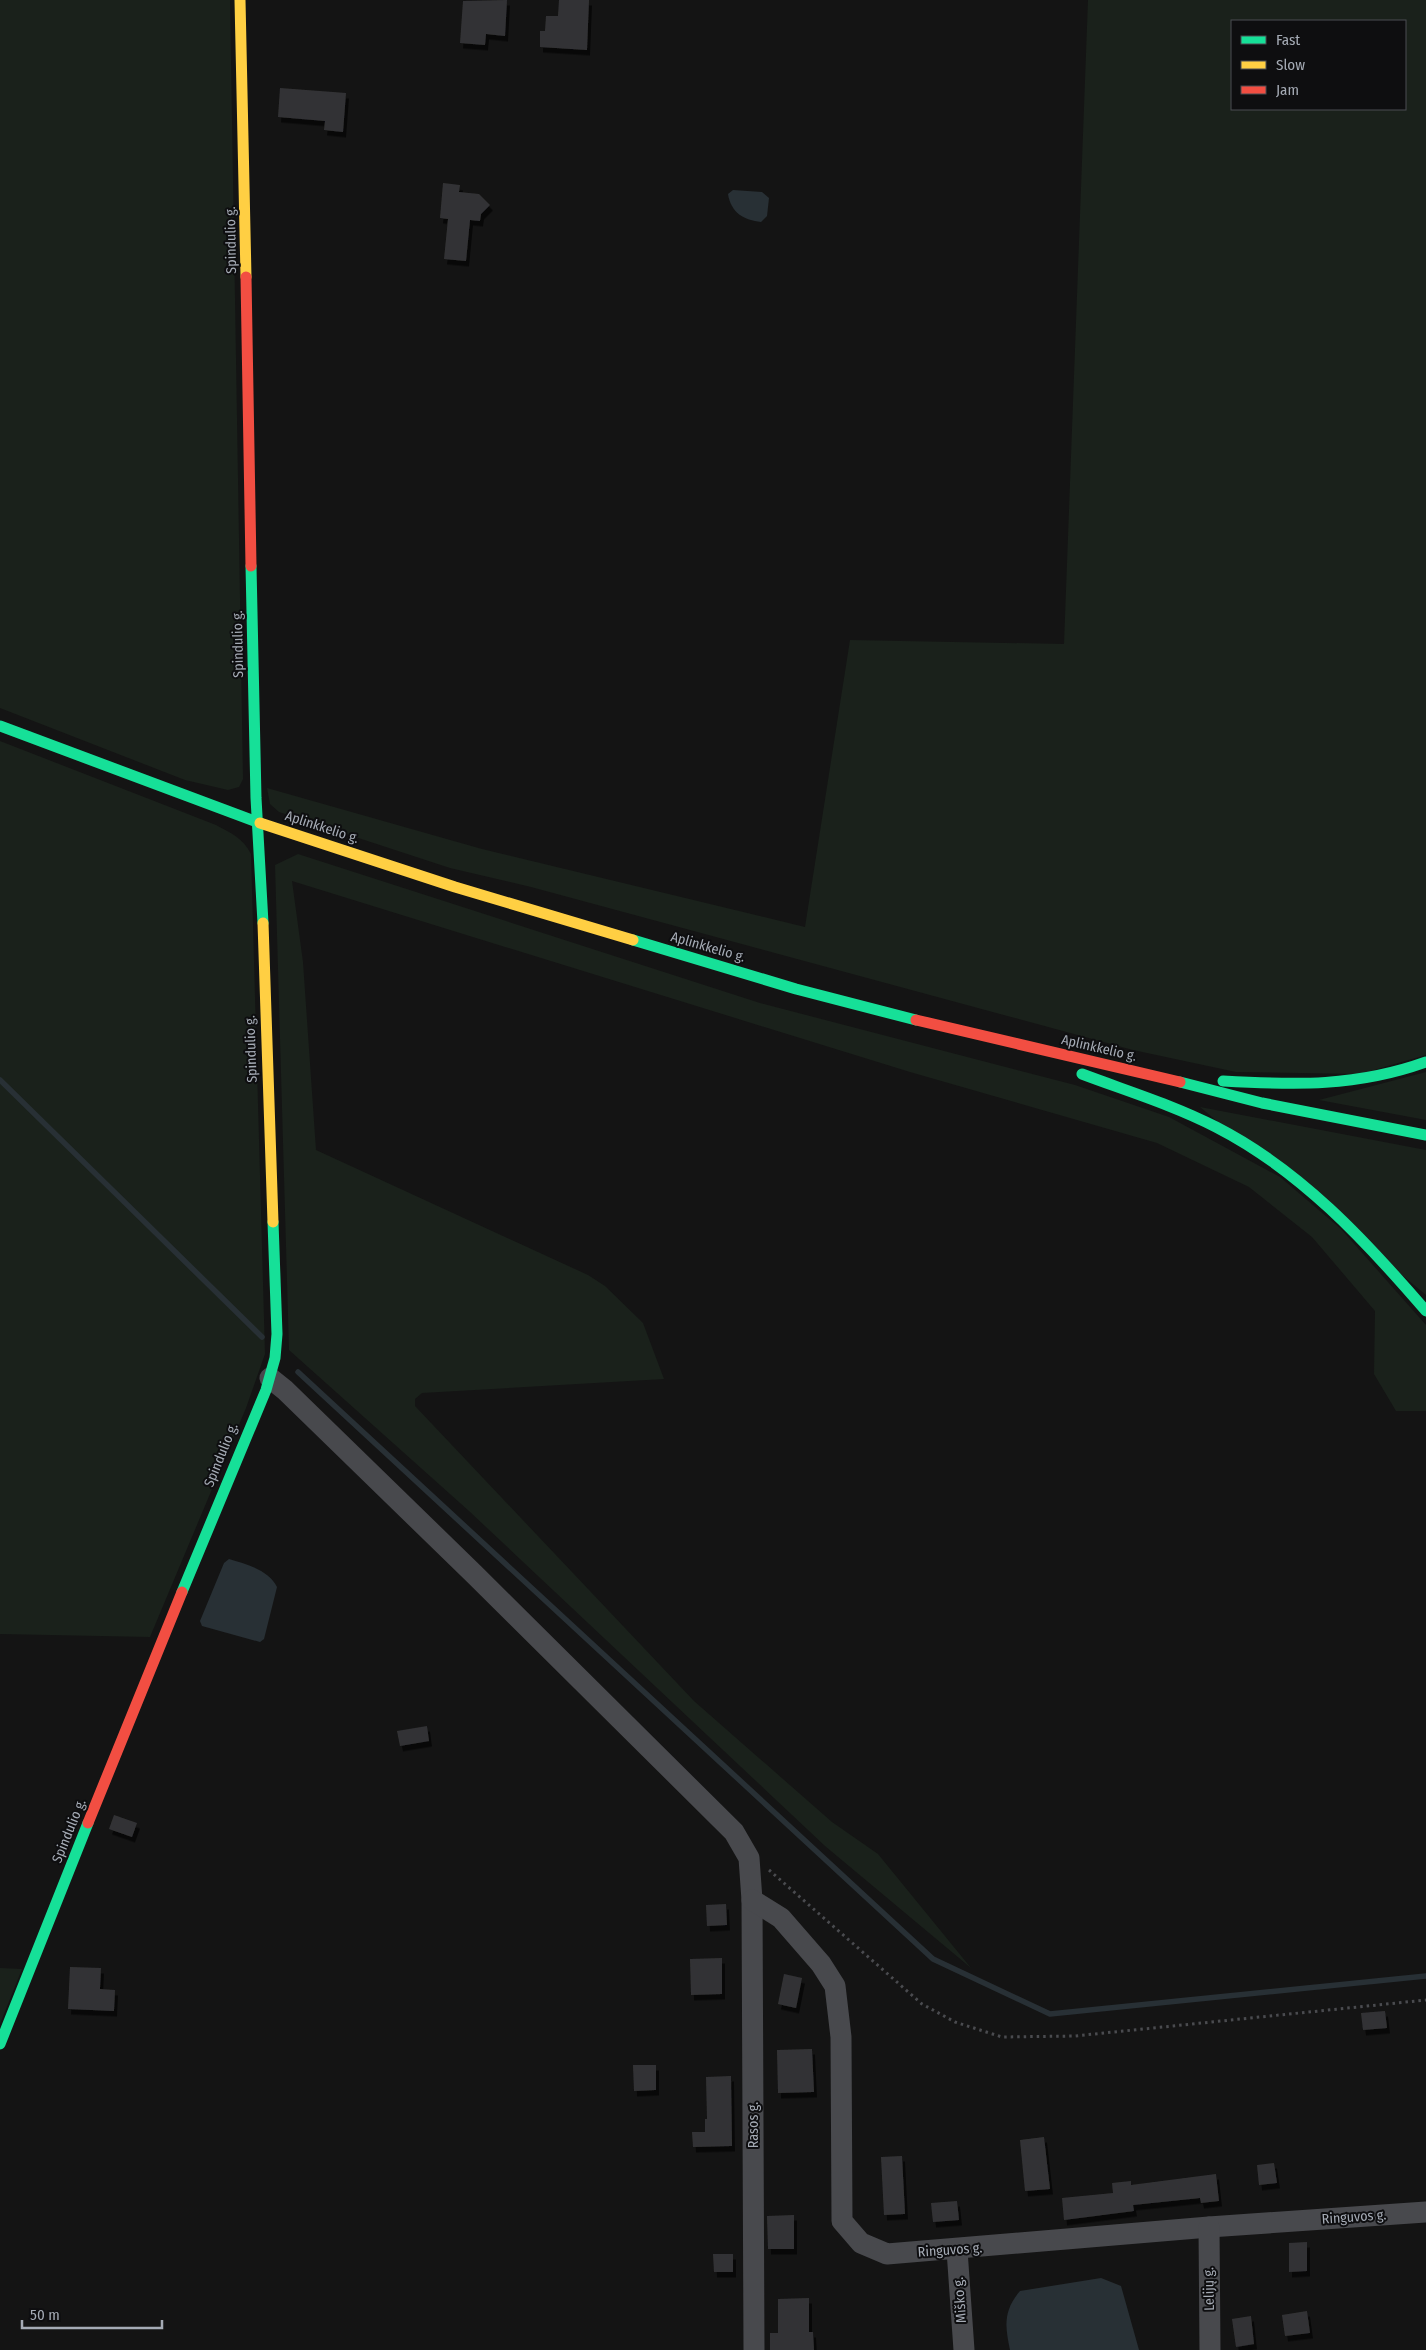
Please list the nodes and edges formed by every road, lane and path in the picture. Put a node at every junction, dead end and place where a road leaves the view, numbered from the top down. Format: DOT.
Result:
graph roads {
  1 [pos="240,0"];
  2 [pos="0,726"];
  3 [pos="257,822"];
  4 [pos="994,1040"];
  5 [pos="1426,1062"];
  6 [pos="1161,1078"];
  7 [pos="1426,1135"];
  8 [pos="1426,1311"];
  9 [pos="270,1378"];
  10 [pos="749,1858"];
  11 [pos="752,1900"];
  12 [pos="1426,2000"];
  13 [pos="0,2044"];
  14 [pos="1426,2212"];
  15 [pos="1209,2227"];
  16 [pos="957,2250"];
  17 [pos="754,2350"];
  18 [pos="964,2350"];
  19 [pos="1210,2350"];
  1 -- 3 [label="main road, Spindulio g."];
  2 -- 3 [label="main road, Aplinkkelio g."];
  3 -- 4 [label="main road, Aplinkkelio g."];
  3 -- 9 [label="main road, Spindulio g."];
  4 -- 6 [label="main road, Aplinkkelio g."];
  4 -- 8 [label="main road"];
  5 -- 6 [label="main road"];
  6 -- 7 [label="main road, Aplinkkelio g."];
  9 -- 10 [label="street"];
  9 -- 13 [label="main road, Spindulio g."];
  10 -- 11 [label="street, Rasos g."];
  10 -- 12 [label="path"];
  11 -- 16 [label="street, Ringuvos g."];
  11 -- 17 [label="street, Rasos g."];
  14 -- 15 [label="street, Ringuvos g."];
  15 -- 16 [label="street, Ringuvos g."];
  15 -- 19 [label="street, Lelijų g."];
  16 -- 18 [label="street, Miško g."];
}
